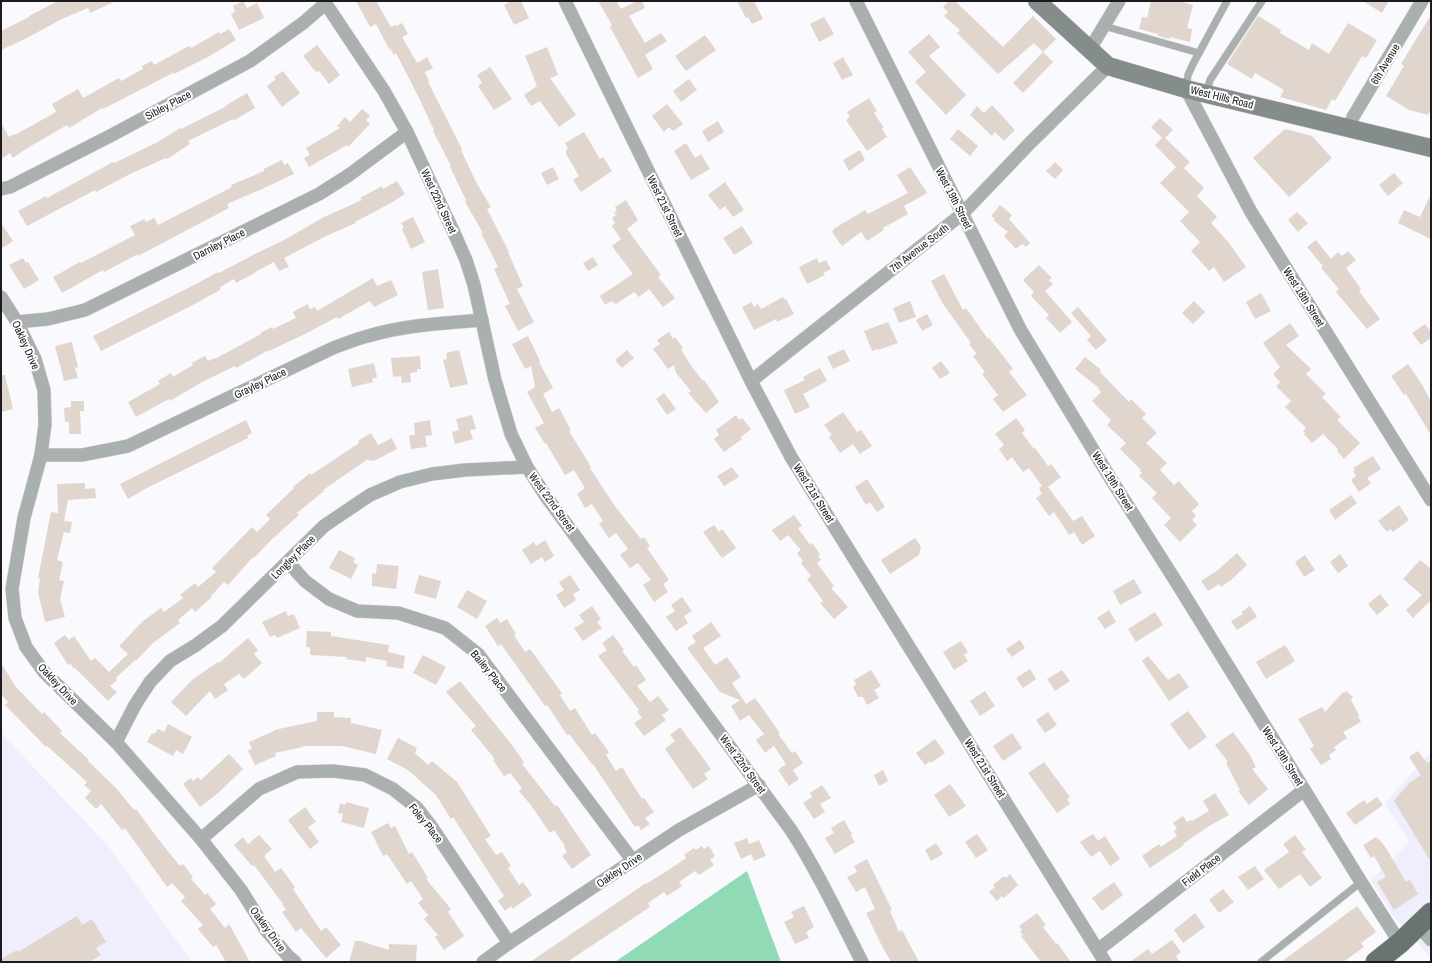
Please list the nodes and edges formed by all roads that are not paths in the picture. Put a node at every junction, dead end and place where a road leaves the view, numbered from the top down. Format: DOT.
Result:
graph roads {
  1 [pos="565,1"];
  2 [pos="856,1"];
  3 [pos="1037,1"];
  4 [pos="1119,1"];
  5 [pos="1227,1"];
  6 [pos="1262,1"];
  7 [pos="1422,1"];
  8 [pos="324,3"];
  9 [pos="1104,26"];
  10 [pos="1090,49"];
  11 [pos="1199,53"];
  12 [pos="1108,66"];
  13 [pos="1186,89"];
  14 [pos="1206,93"];
  15 [pos="1349,128"];
  16 [pos="407,132"];
  17 [pos="1431,148"];
  18 [pos="1,189"];
  19 [pos="962,214"];
  20 [pos="1,297"];
  21 [pos="482,320"];
  22 [pos="17,322"];
  23 [pos="751,381"];
  24 [pos="41,455"];
  25 [pos="527,467"];
  26 [pos="1431,500"];
  27 [pos="288,562"];
  28 [pos="116,742"];
  29 [pos="758,785"];
  30 [pos="1304,790"];
  31 [pos="201,839"];
  32 [pos="633,861"];
  33 [pos="1361,882"];
  34 [pos="1427,926"];
  35 [pos="509,943"];
  36 [pos="1400,943"];
  37 [pos="1098,950"];
  38 [pos="295,962"];
  39 [pos="483,962"];
  40 [pos="862,962"];
  41 [pos="1105,962"];
  42 [pos="1261,962"];
  43 [pos="1376,962"];
  1 -- 23 [label="street, West 21st Street"];
  2 -- 19 [label="street, West 19th Street"];
  3 -- 10 [label="street, West Hills Road"];
  4 -- 9 [label="street"];
  5 -- 11 [label="lane"];
  6 -- 14 [label="lane"];
  7 -- 15 [label="street, 6th Avenue"];
  8 -- 16 [label="street, West 22nd Street"];
  8 -- 18 [label="street, Sibley Place"];
  9 -- 10 [label="street"];
  9 -- 11 [label="lane"];
  10 -- 12 [label="street, West Hills Road"];
  11 -- 13 [label="lane"];
  12 -- 13 [label="street, West Hills Road"];
  12 -- 19 [label="street, 7th Avenue South"];
  13 -- 14 [label="street, West Hills Road"];
  13 -- 26 [label="street, West 18th Street"];
  14 -- 15 [label="street, West Hills Road"];
  15 -- 17 [label="street, West Hills Road"];
  16 -- 21 [label="street, West 22nd Street"];
  16 -- 22 [label="street, Darnley Place"];
  19 -- 23 [label="street, 7th Avenue South"];
  19 -- 30 [label="street, West 19th Street"];
  20 -- 22 [label="street, Oakley Drive"];
  21 -- 24 [label="street, Grayley Place"];
  21 -- 25 [label="street, West 22nd Street"];
  22 -- 24 [label="street, Oakley Drive"];
  23 -- 37 [label="street, West 21st Street"];
  24 -- 28 [label="street, Oakley Drive"];
  25 -- 27 [label="street, Longley Place"];
  25 -- 29 [label="street, West 22nd Street"];
  27 -- 28 [label="street, Longley Place"];
  27 -- 32 [label="street, Bailey Place"];
  28 -- 31 [label="street, Oakley Drive"];
  29 -- 32 [label="street, Oakley Drive"];
  29 -- 40 [label="street, West 22nd Street"];
  30 -- 33 [label="street, West 19th Street"];
  30 -- 37 [label="street, Field Place"];
  31 -- 35 [label="street, Foley Place"];
  31 -- 38 [label="street, Oakley Drive"];
  32 -- 35 [label="street, Oakley Drive"];
  33 -- 36 [label="street, West 19th Street"];
  33 -- 42 [label="lane"];
  34 -- 36 [label="main road"];
  35 -- 39 [label="street, Oakley Drive"];
  36 -- 43 [label="main road"];
  37 -- 41 [label="street, West 21st Street"];
}
